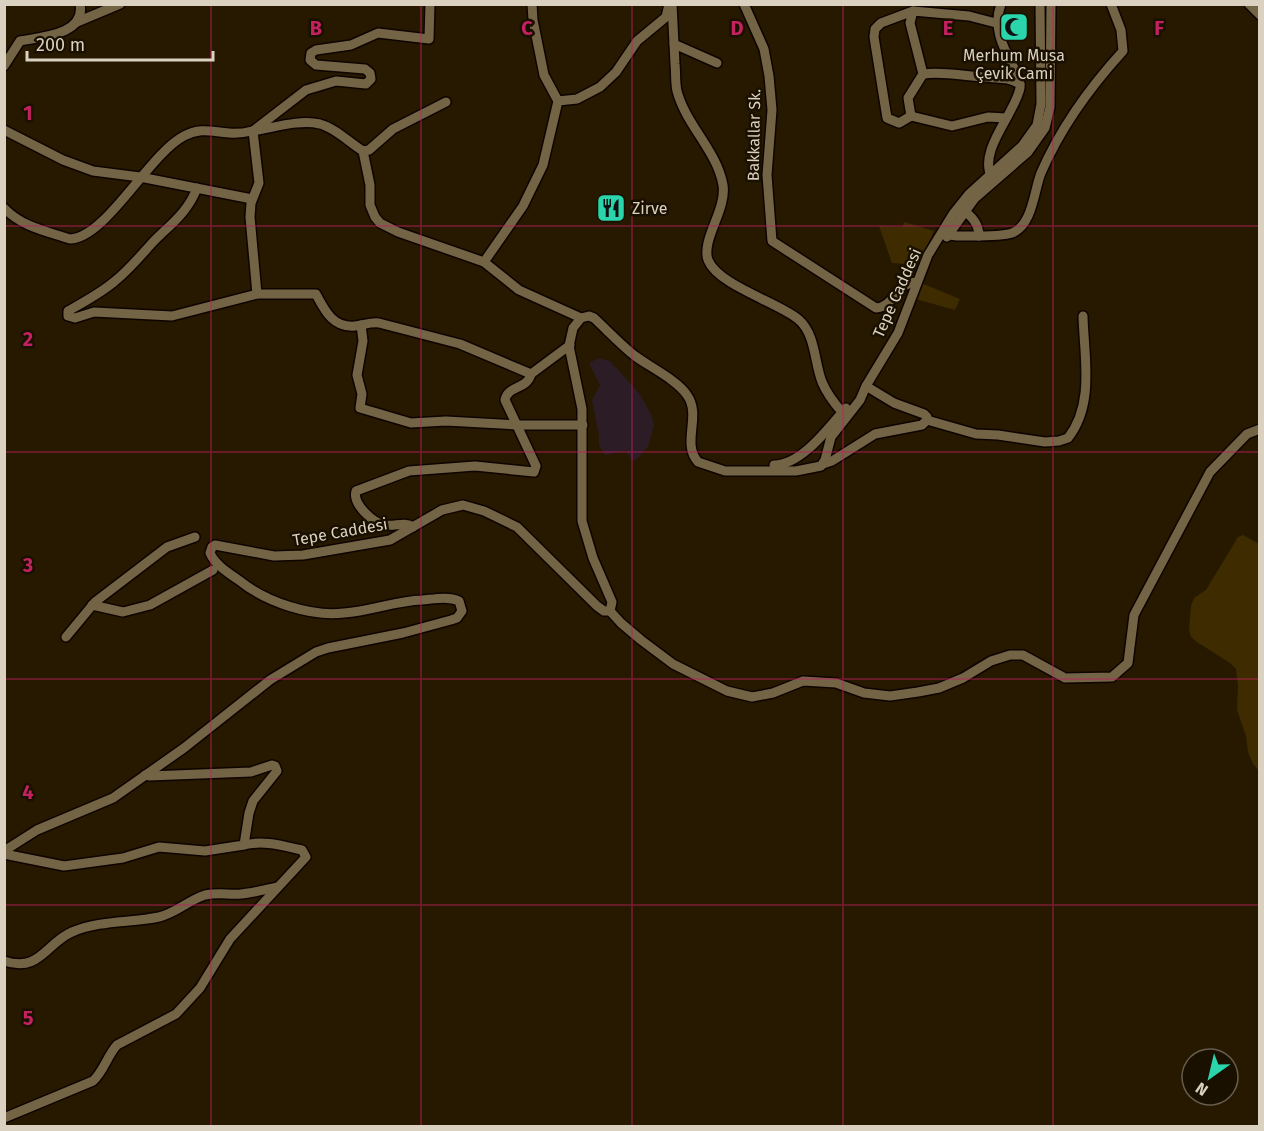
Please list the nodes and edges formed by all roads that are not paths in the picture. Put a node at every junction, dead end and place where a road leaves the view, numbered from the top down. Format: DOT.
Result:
graph roads {
  1 [pos="80,4"];
  2 [pos="120,4"];
  3 [pos="430,4"];
  4 [pos="532,4"];
  5 [pos="670,4"];
  6 [pos="744,4"];
  7 [pos="1001,4"];
  8 [pos="1040,4"];
  9 [pos="1051,4"];
  10 [pos="1112,4"];
  11 [pos="1249,4"];
  12 [pos="913,10"];
  13 [pos="1260,15"];
  14 [pos="77,22"];
  15 [pos="996,23"];
  16 [pos="674,44"];
  17 [pos="717,63"];
  18 [pos="4,66"];
  19 [pos="922,74"];
  20 [pos="1020,84"];
  21 [pos="558,101"];
  22 [pos="446,102"];
  23 [pos="911,116"];
  24 [pos="1006,118"];
  25 [pos="253,131"];
  26 [pos="6,135"];
  27 [pos="363,151"];
  28 [pos="140,177"];
  29 [pos="992,179"];
  30 [pos="197,188"];
  31 [pos="252,199"];
  32 [pos="4,208"];
  33 [pos="961,210"];
  34 [pos="946,233"];
  35 [pos="979,236"];
  36 [pos="484,262"];
  37 [pos="916,282"];
  38 [pos="257,294"];
  39 [pos="1083,316"];
  40 [pos="581,318"];
  41 [pos="361,325"];
  42 [pos="570,345"];
  43 [pos="531,374"];
  44 [pos="866,387"];
  45 [pos="842,412"];
  46 [pos="927,420"];
  47 [pos="517,425"];
  48 [pos="582,425"];
  49 [pos="1260,429"];
  50 [pos="805,451"];
  51 [pos="824,460"];
  52 [pos="709,466"];
  53 [pos="809,470"];
  54 [pos="413,527"];
  55 [pos="195,537"];
  56 [pos="213,570"];
  57 [pos="92,605"];
  58 [pos="610,611"];
  59 [pos="66,638"];
  60 [pos="145,775"];
  61 [pos="244,845"];
  62 [pos="4,853"];
  63 [pos="278,887"];
  64 [pos="4,961"];
  65 [pos="4,1118"];
  1 -- 14 [label="street"];
  2 -- 14 [label="street"];
  3 -- 25 [label="street"];
  4 -- 21 [label="street"];
  5 -- 16 [label="street"];
  5 -- 21 [label="street"];
  6 -- 37 [label="street, Bakkallar Sk."];
  7 -- 15 [label="street"];
  8 -- 29 [label="street"];
  9 -- 29 [label="street"];
  10 -- 35 [label="street"];
  11 -- 13 [label="street"];
  12 -- 15 [label="street"];
  12 -- 19 [label="street"];
  12 -- 23 [label="street"];
  14 -- 18 [label="street"];
  15 -- 20 [label="street"];
  16 -- 17 [label="street"];
  16 -- 45 [label="street"];
  19 -- 20 [label="street"];
  19 -- 23 [label="street"];
  20 -- 24 [label="street"];
  21 -- 36 [label="street"];
  22 -- 27 [label="street"];
  23 -- 24 [label="street"];
  24 -- 29 [label="street"];
  25 -- 27 [label="street"];
  25 -- 28 [label="street"];
  25 -- 31 [label="street"];
  26 -- 28 [label="street"];
  27 -- 36 [label="street"];
  28 -- 30 [label="street"];
  28 -- 32 [label="street"];
  29 -- 33 [label="street, Tepe Caddesi"];
  30 -- 31 [label="street"];
  30 -- 38 [label="street"];
  31 -- 38 [label="street"];
  33 -- 34 [label="street, Tepe Caddesi"];
  33 -- 35 [label="street"];
  34 -- 35 [label="street"];
  34 -- 37 [label="street, Tepe Caddesi"];
  36 -- 40 [label="street"];
  37 -- 44 [label="street, Tepe Caddesi"];
  38 -- 41 [label="street"];
  39 -- 46 [label="street"];
  40 -- 42 [label="street"];
  40 -- 52 [label="street"];
  41 -- 43 [label="street"];
  41 -- 47 [label="street"];
  42 -- 43 [label="street"];
  42 -- 48 [label="street"];
  43 -- 47 [label="street"];
  44 -- 45 [label="street, Tepe Caddesi"];
  44 -- 46 [label="street"];
  44 -- 51 [label="street, Tepe Caddesi"];
  45 -- 50 [label="street, Tepe Caddesi"];
  46 -- 51 [label="street"];
  47 -- 48 [label="street"];
  47 -- 54 [label="street"];
  48 -- 58 [label="street"];
  49 -- 58 [label="street, Tepe Caddesi"];
  50 -- 51 [label="street"];
  50 -- 52 [label="street, Tepe Caddesi"];
  50 -- 53 [label="street"];
  51 -- 53 [label="street"];
  52 -- 53 [label="street"];
  54 -- 58 [label="street, Tepe Caddesi"];
  54 -- 60 [label="street, Tepe Caddesi"];
  55 -- 57 [label="street"];
  56 -- 57 [label="street"];
  57 -- 59 [label="street"];
  60 -- 61 [label="street"];
  60 -- 62 [label="street, Tepe Caddesi"];
  61 -- 62 [label="street"];
  61 -- 63 [label="street"];
  63 -- 64 [label="street"];
  63 -- 65 [label="street"];
}
